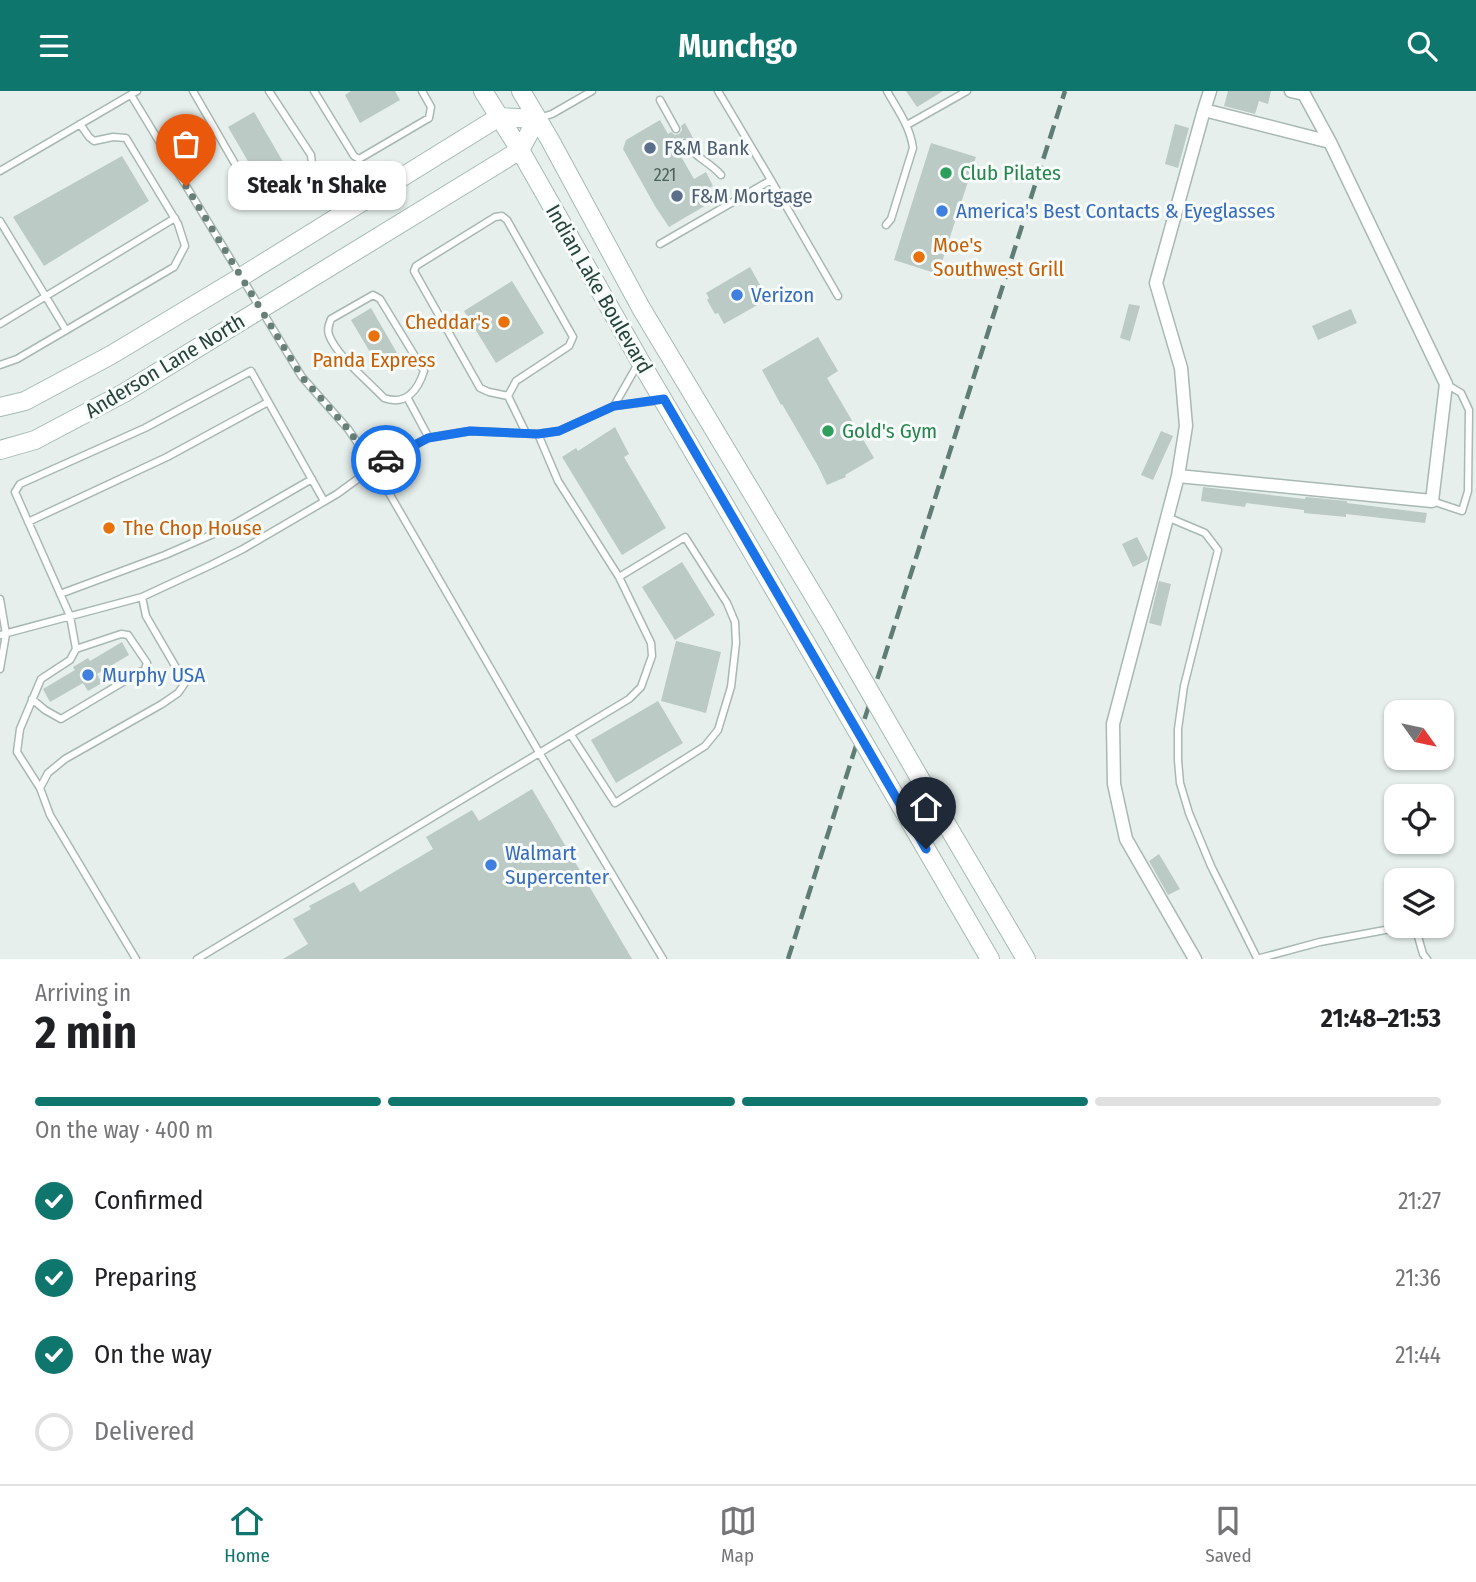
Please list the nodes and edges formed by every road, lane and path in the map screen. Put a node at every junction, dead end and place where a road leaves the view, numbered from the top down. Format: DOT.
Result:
graph roads {
  1 [pos="193,91"];
  2 [pos="269,91"];
  3 [pos="314,91"];
  4 [pos="422,91"];
  5 [pos="483,91"];
  6 [pos="521,91"];
  7 [pos="592,91"];
  8 [pos="718,91"];
  9 [pos="887,91"];
  10 [pos="967,91"];
  11 [pos="1210,91"];
  12 [pos="1291,91"];
  13 [pos="134,93"];
  14 [pos="660,100"];
  15 [pos="1204,110"];
  16 [pos="499,117"];
  17 [pos="537,119"];
  18 [pos="80,124"];
  19 [pos="907,125"];
  20 [pos="677,129"];
  21 [pos="1330,142"];
  22 [pos="685,143"];
  23 [pos="520,150"];
  24 [pos="0,171"];
  25 [pos="721,175"];
  26 [pos="771,180"];
  27 [pos="175,218"];
  28 [pos="0,221"];
  29 [pos="886,225"];
  30 [pos="660,244"];
  31 [pos="241,277"];
  32 [pos="838,296"];
  33 [pos="45,297"];
  34 [pos="261,308"];
  35 [pos="0,324"];
  36 [pos="66,330"];
  37 [pos="639,361"];
  38 [pos="0,365"];
  39 [pos="1446,384"];
  40 [pos="508,396"];
  41 [pos="407,397"];
  42 [pos="664,399"];
  43 [pos="268,402"];
  44 [pos="614,406"];
  45 [pos="0,407"];
  46 [pos="526,433"];
  47 [pos="538,434"];
  48 [pos="429,438"];
  49 [pos="0,450"];
  50 [pos="374,467"];
  51 [pos="1178,476"];
  52 [pos="312,479"];
  53 [pos="324,501"];
  54 [pos="1432,501"];
  55 [pos="1167,517"];
  56 [pos="29,521"];
  57 [pos="620,577"];
  58 [pos="60,594"];
  59 [pos="142,597"];
  60 [pos="0,599"];
  61 [pos="70,616"];
  62 [pos="3,635"];
  63 [pos="76,649"];
  64 [pos="0,669"];
  65 [pos="32,699"];
  66 [pos="571,734"];
  67 [pos="540,754"];
  68 [pos="40,788"];
  69 [pos="1384,930"];
  70 [pos="1418,938"];
  71 [pos="1257,958"];
  72 [pos="136,959"];
  73 [pos="197,959"];
  74 [pos="663,959"];
  75 [pos="990,959"];
  76 [pos="1026,959"];
  77 [pos="1195,959"];
  78 [pos="1427,959"];
  1 -- 2 [label="lane"];
  3 -- 4 [label="lane"];
  5 -- 16 [label="main road, Indian Lake Boulevard"];
  6 -- 17 [label="main road, Indian Lake Boulevard"];
  7 -- 17 [label="lane"];
  8 -- 26 [label="lane"];
  9 -- 19 [label="lane"];
  10 -- 19 [label="lane"];
  11 -- 15 [label="street"];
  12 -- 21 [label="street"];
  13 -- 18 [label="lane"];
  13 -- 31 [label="lane"];
  14 -- 20 [label="lane"];
  15 -- 21 [label="street"];
  15 -- 51 [label="street"];
  16 -- 17 [label="main road"];
  16 -- 23 [label="main road, Indian Lake Boulevard"];
  16 -- 31 [label="main road, Anderson Lane North"];
  17 -- 23 [label="main road, Anderson Lane North"];
  17 -- 76 [label="main road, Indian Lake Boulevard, bridge"];
  18 -- 24 [label="lane"];
  18 -- 27 [label="lane"];
  19 -- 29 [label="lane"];
  21 -- 39 [label="street"];
  22 -- 25 [label="lane"];
  23 -- 34 [label="main road, Anderson Lane North"];
  23 -- 37 [label="main road, Indian Lake Boulevard"];
  26 -- 30 [label="lane"];
  26 -- 32 [label="lane"];
  27 -- 33 [label="lane"];
  27 -- 36 [label="lane"];
  28 -- 33 [label="lane"];
  31 -- 34 [label="lane"];
  31 -- 45 [label="main road, Anderson Lane North"];
  33 -- 35 [label="lane"];
  33 -- 36 [label="lane"];
  34 -- 49 [label="main road, Anderson Lane North"];
  34 -- 50 [label="lane"];
  36 -- 38 [label="lane"];
  37 -- 42 [label="main road, Indian Lake Boulevard"];
  37 -- 44 [label="lane"];
  39 -- 54 [label="street"];
  39 -- 54 [label="lane"];
  40 -- 40 [label="lane"];
  40 -- 46 [label="lane"];
  41 -- 41 [label="lane"];
  41 -- 48 [label="lane"];
  42 -- 44 [label="lane"];
  42 -- 75 [label="main road, Indian Lake Boulevard, bridge"];
  43 -- 52 [label="lane"];
  43 -- 56 [label="lane"];
  43 -- 56 [label="lane"];
  44 -- 47 [label="lane"];
  46 -- 47 [label="lane"];
  46 -- 48 [label="lane"];
  47 -- 57 [label="lane"];
  48 -- 50 [label="lane"];
  50 -- 53 [label="lane"];
  50 -- 67 [label="lane"];
  51 -- 54 [label="street"];
  51 -- 55 [label="street"];
  52 -- 53 [label="lane"];
  52 -- 58 [label="lane"];
  53 -- 59 [label="lane"];
  55 -- 71 [label="lane"];
  55 -- 77 [label="street"];
  56 -- 58 [label="lane"];
  57 -- 66 [label="lane"];
  57 -- 66 [label="lane"];
  58 -- 61 [label="lane"];
  59 -- 61 [label="lane"];
  59 -- 68 [label="lane"];
  60 -- 62 [label="lane"];
  61 -- 62 [label="lane"];
  61 -- 63 [label="lane"];
  62 -- 64 [label="lane"];
  63 -- 65 [label="lane"];
  63 -- 65 [label="lane"];
  65 -- 68 [label="lane"];
  66 -- 67 [label="lane"];
  67 -- 73 [label="lane"];
  67 -- 74 [label="lane"];
  68 -- 72 [label="lane"];
  69 -- 71 [label="lane"];
  70 -- 78 [label="lane"];
}
